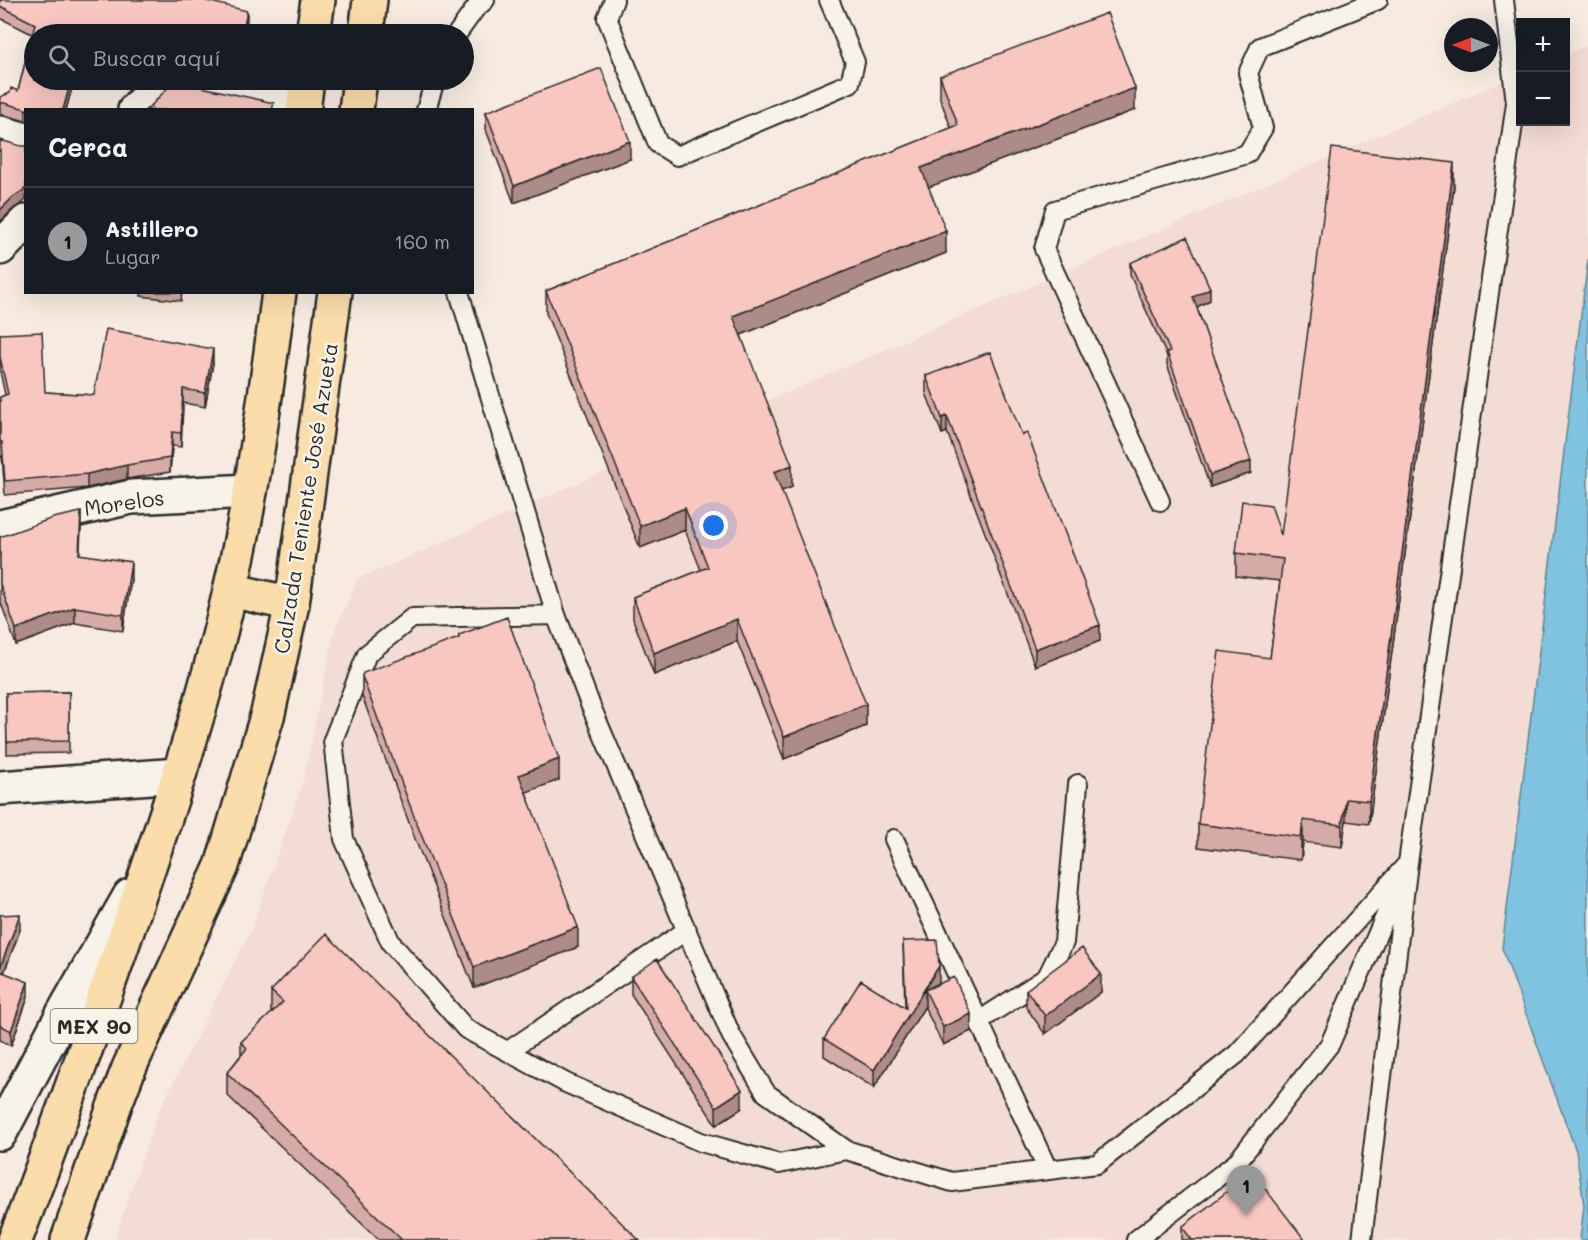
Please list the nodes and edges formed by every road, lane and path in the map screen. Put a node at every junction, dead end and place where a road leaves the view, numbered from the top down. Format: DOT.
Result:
graph roads {
  1 [pos="318,0"];
  2 [pos="370,0"];
  3 [pos="485,0"];
  4 [pos="614,0"];
  5 [pos="829,0"];
  6 [pos="1378,0"];
  7 [pos="1504,0"];
  8 [pos="314,24"];
  9 [pos="367,24"];
  10 [pos="465,24"];
  11 [pos="154,90"];
  12 [pos="251,90"];
  13 [pos="359,90"];
  14 [pos="432,90"];
  15 [pos="305,98"];
  16 [pos="137,108"];
  17 [pos="356,108"];
  18 [pos="427,108"];
  19 [pos="0,133"];
  20 [pos="24,139"];
  21 [pos="24,224"];
  22 [pos="0,248"];
  23 [pos="279,294"];
  24 [pos="335,294"];
  25 [pos="460,294"];
  26 [pos="250,491"];
  27 [pos="1160,501"];
  28 [pos="0,527"];
  29 [pos="230,590"];
  30 [pos="292,604"];
  31 [pos="556,615"];
  32 [pos="179,775"];
  33 [pos="1078,784"];
  34 [pos="0,788"];
  35 [pos="894,838"];
  36 [pos="152,858"];
  37 [pos="1408,863"];
  38 [pos="687,930"];
  39 [pos="979,1021"];
  40 [pos="508,1052"];
  41 [pos="115,1104"];
  42 [pos="0,1133"];
  43 [pos="846,1150"];
  44 [pos="1048,1170"];
  45 [pos="15,1240"];
  46 [pos="68,1240"];
  47 [pos="84,1240"];
  48 [pos="1136,1240"];
  49 [pos="1362,1240"];
  1 -- 8 [label="main road"];
  2 -- 9 [label="main road"];
  3 -- 10 [label="lane"];
  4 -- 5 [label="lane"];
  6 -- 27 [label="lane"];
  7 -- 37 [label="lane"];
  11 -- 16 [label="street"];
  12 -- 15 [label="street"];
  13 -- 17 [label="main road"];
  14 -- 18 [label="lane"];
  19 -- 20 [label="street"];
  21 -- 22 [label="street"];
  23 -- 26 [label="main road"];
  24 -- 30 [label="main road, Calzada Teniente José Azueta"];
  25 -- 31 [label="lane"];
  26 -- 28 [label="street, Morelos"];
  26 -- 29 [label="main road"];
  29 -- 30 [label="main road"];
  29 -- 32 [label="main road"];
  30 -- 41 [label="main road, Calzada Teniente José Azueta"];
  31 -- 38 [label="lane"];
  31 -- 40 [label="lane"];
  32 -- 34 [label="street"];
  32 -- 36 [label="main road"];
  33 -- 39 [label="lane"];
  35 -- 39 [label="lane"];
  36 -- 42 [label="street"];
  36 -- 45 [label="main road, MEX 90"];
  37 -- 44 [label="lane"];
  37 -- 48 [label="lane"];
  37 -- 49 [label="lane"];
  38 -- 40 [label="lane"];
  38 -- 43 [label="lane"];
  39 -- 44 [label="lane"];
  40 -- 43 [label="lane"];
  41 -- 46 [label="main road, Calzada Teniente José Azueta"];
  41 -- 47 [label="street"];
  43 -- 44 [label="lane"];
}
